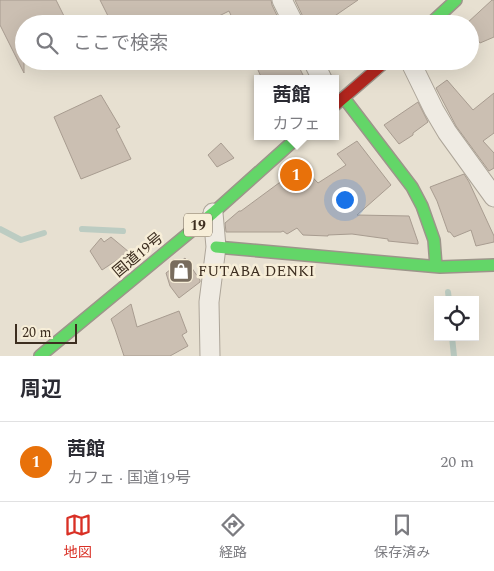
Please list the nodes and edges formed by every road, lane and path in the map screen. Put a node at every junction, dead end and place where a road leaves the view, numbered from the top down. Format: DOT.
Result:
graph roads {
  1 [pos="282,0"];
  2 [pos="456,0"];
  3 [pos="290,15"];
  4 [pos="440,15"];
  5 [pos="375,70"];
  6 [pos="414,70"];
  7 [pos="339,100"];
  8 [pos="339,104"];
  9 [pos="295,140"];
  10 [pos="494,196"];
  11 [pos="212,213"];
  12 [pos="216,247"];
  13 [pos="436,259"];
  14 [pos="494,265"];
  15 [pos="40,356"];
  16 [pos="210,356"];
  1 -- 3 [label="street"];
  2 -- 4 [label="main road"];
  5 -- 7 [label="main road"];
  6 -- 10 [label="street"];
  8 -- 13 [label="main road"];
  9 -- 11 [label="main road, 国道19号 / 19"];
  11 -- 12 [label="street"];
  11 -- 15 [label="main road, 国道19号 / 19"];
  12 -- 13 [label="main road"];
  12 -- 16 [label="street"];
  13 -- 14 [label="main road"];
}
